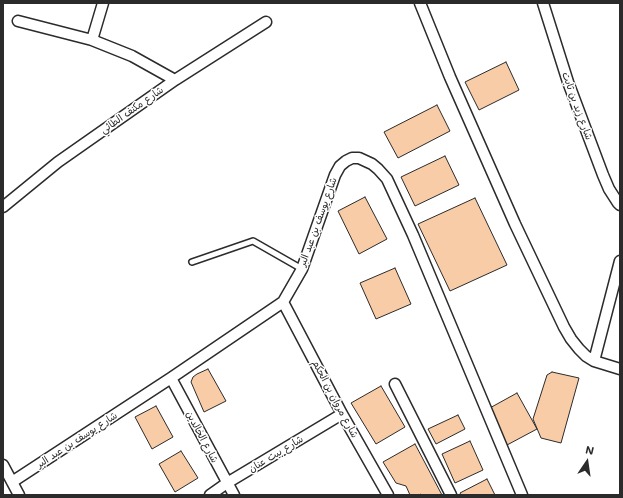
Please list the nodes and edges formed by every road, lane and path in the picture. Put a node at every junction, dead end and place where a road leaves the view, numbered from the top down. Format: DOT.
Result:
graph roads {
  1 [pos="103,3"];
  2 [pos="420,3"];
  3 [pos="543,3"];
  4 [pos="18,20"];
  5 [pos="266,22"];
  6 [pos="92,40"];
  7 [pos="175,80"];
  8 [pos="620,206"];
  9 [pos="3,207"];
  10 [pos="620,261"];
  11 [pos="192,262"];
  12 [pos="302,269"];
  13 [pos="283,302"];
  14 [pos="594,360"];
  15 [pos="620,369"];
  16 [pos="171,378"];
  17 [pos="395,384"];
  18 [pos="342,414"];
  19 [pos="3,465"];
  20 [pos="12,482"];
  21 [pos="227,484"];
  22 [pos="19,495"];
  23 [pos="210,495"];
  24 [pos="234,495"];
  25 [pos="388,495"];
  26 [pos="451,495"];
  27 [pos="522,495"];
  1 -- 6 [label="street"];
  2 -- 14 [label="street"];
  3 -- 8 [label="street, شارع زيد بن ثابت"];
  4 -- 6 [label="street"];
  5 -- 7 [label="street, شارع مكنف الطائي"];
  6 -- 7 [label="street"];
  7 -- 9 [label="street, شارع مكنف الطائي"];
  10 -- 14 [label="street"];
  11 -- 12 [label="lane"];
  12 -- 13 [label="street, شارع يوسف بن عبد البر"];
  12 -- 27 [label="street, شارع يوسف بن عبد البر"];
  13 -- 16 [label="street, شارع يوسف بن عبد البر"];
  13 -- 18 [label="street, شارع مروان بن الحكم"];
  14 -- 15 [label="street"];
  16 -- 20 [label="street, شارع يوسف بن عبد البر"];
  16 -- 21 [label="street, شارع الخالدين"];
  17 -- 26 [label="street"];
  18 -- 21 [label="street, شارع بيت عنان"];
  18 -- 25 [label="street, شارع مروان بن الحكم"];
  19 -- 20 [label="street"];
  20 -- 22 [label="street"];
  21 -- 23 [label="street, شارع بيت عنان"];
  21 -- 24 [label="street, شارع الخالدين"];
}
